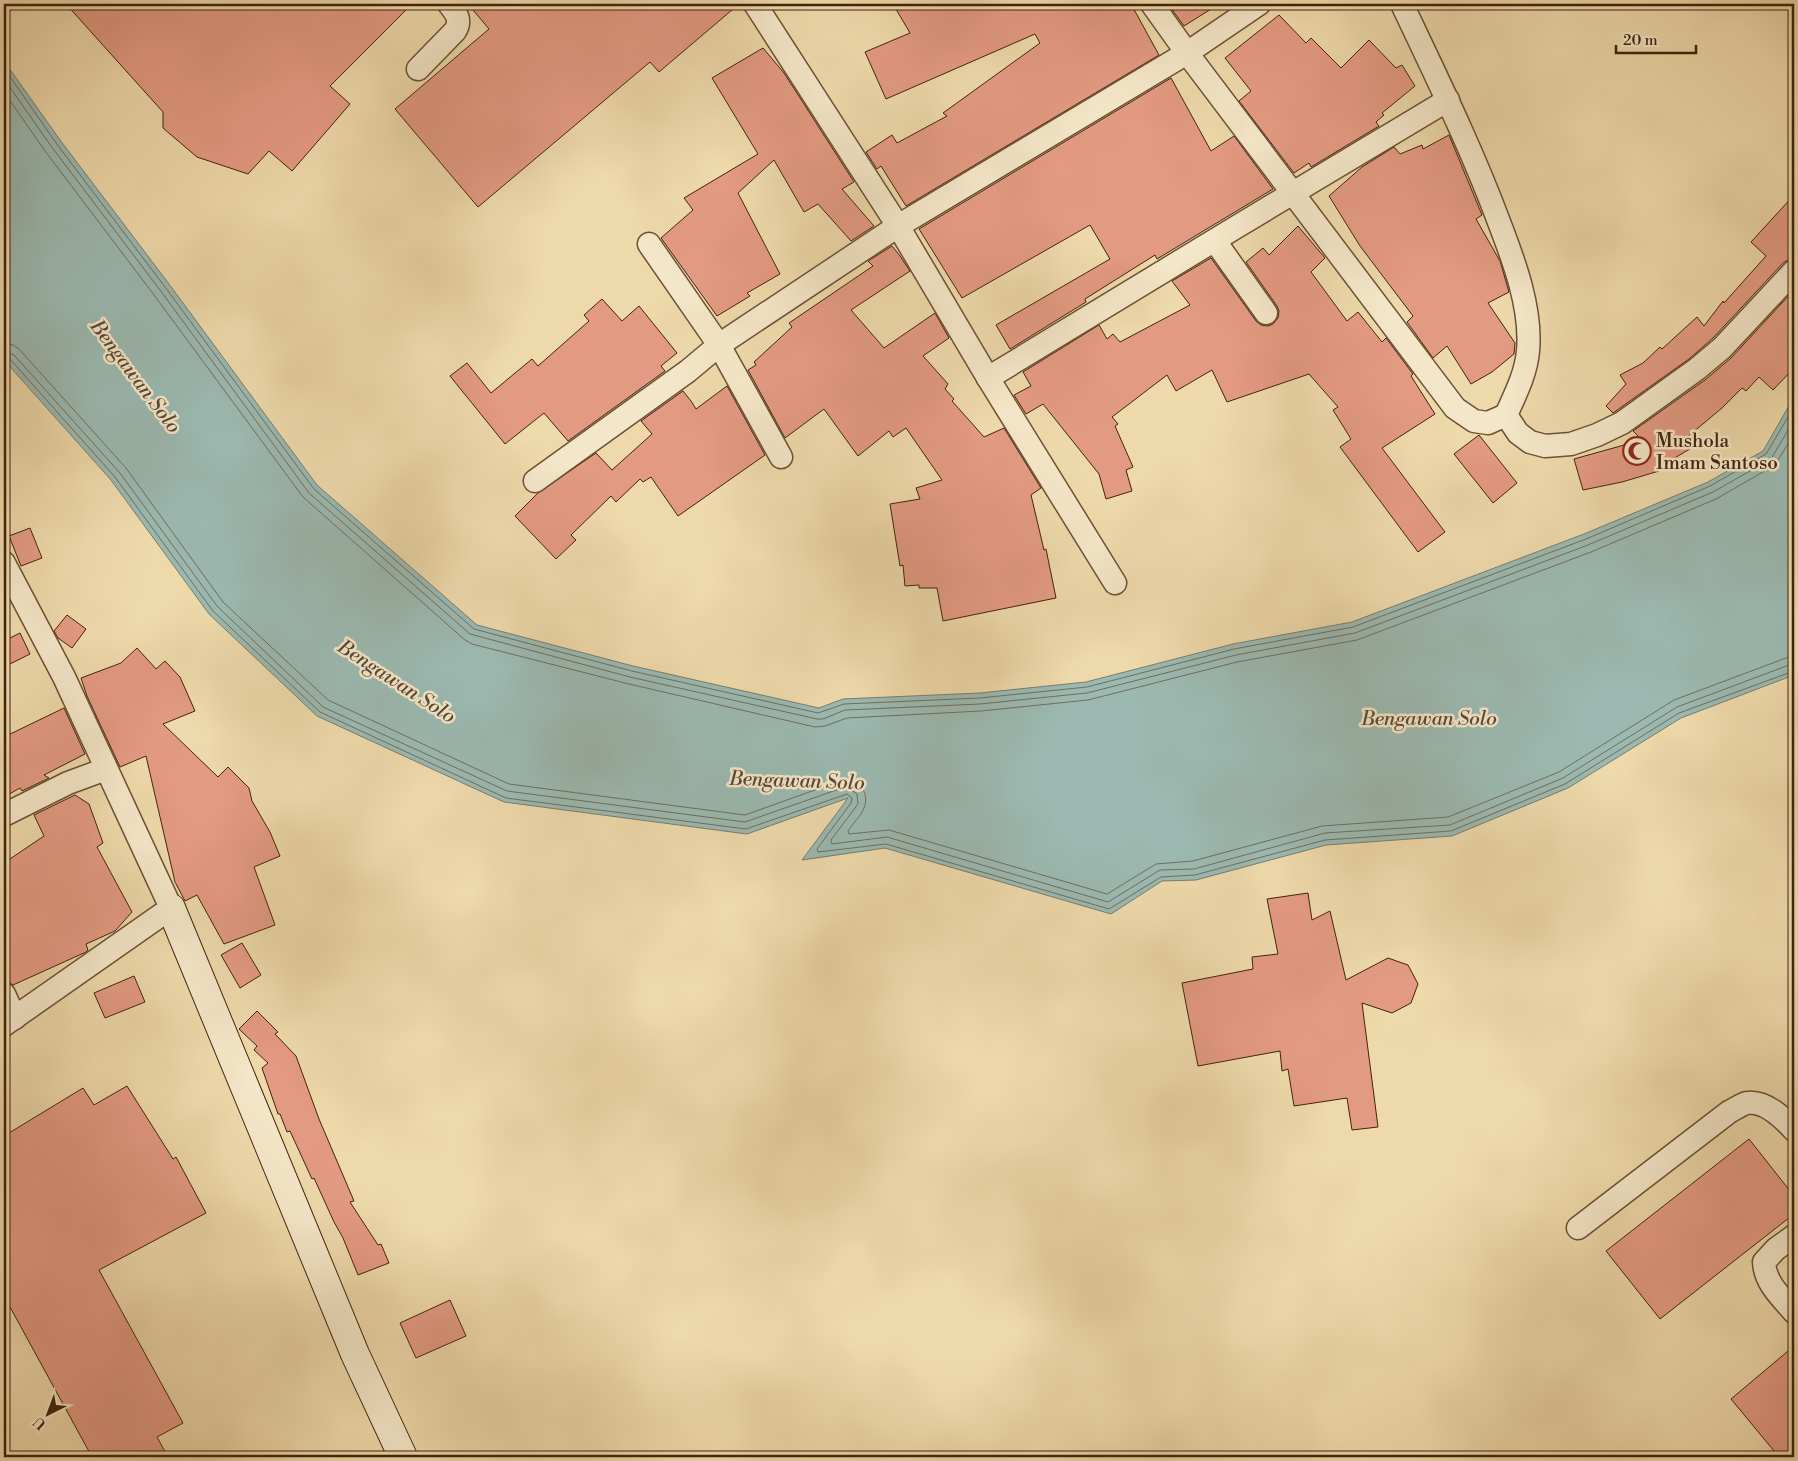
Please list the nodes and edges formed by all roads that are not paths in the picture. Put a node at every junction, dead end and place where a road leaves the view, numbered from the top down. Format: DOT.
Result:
graph roads {
  1 [pos="449,4"];
  2 [pos="755,4"];
  3 [pos="1152,4"];
  4 [pos="1259,4"];
  5 [pos="1402,4"];
  6 [pos="1187,53"];
  7 [pos="418,69"];
  8 [pos="1448,100"];
  9 [pos="1293,193"];
  10 [pos="898,226"];
  11 [pos="1215,240"];
  12 [pos="649,244"];
  13 [pos="1794,271"];
  14 [pos="1266,313"];
  15 [pos="720,345"];
  16 [pos="988,378"];
  17 [pos="1506,415"];
  18 [pos="781,457"];
  19 [pos="535,481"];
  20 [pos="4,563"];
  21 [pos="1115,584"];
  22 [pos="11,596"];
  23 [pos="106,769"];
  24 [pos="4,815"];
  25 [pos="171,908"];
  26 [pos="4,994"];
  27 [pos="9,1022"];
  28 [pos="1794,1130"];
  29 [pos="1578,1228"];
  30 [pos="1794,1236"];
  31 [pos="1794,1312"];
  32 [pos="403,1457"];
  1 -- 7 [label="street"];
  2 -- 10 [label="street"];
  3 -- 6 [label="street"];
  4 -- 6 [label="street"];
  5 -- 8 [label="street"];
  6 -- 9 [label="street"];
  6 -- 10 [label="street"];
  8 -- 9 [label="street"];
  8 -- 17 [label="street"];
  9 -- 11 [label="street"];
  9 -- 17 [label="street"];
  10 -- 15 [label="street"];
  10 -- 16 [label="street"];
  11 -- 14 [label="street"];
  11 -- 16 [label="street"];
  12 -- 15 [label="street"];
  13 -- 17 [label="street"];
  15 -- 18 [label="street"];
  15 -- 19 [label="street"];
  16 -- 21 [label="street"];
  20 -- 22 [label="street"];
  22 -- 23 [label="street"];
  23 -- 24 [label="street"];
  23 -- 25 [label="street"];
  25 -- 27 [label="street"];
  25 -- 32 [label="street"];
  26 -- 27 [label="street"];
  28 -- 29 [label="street"];
  30 -- 31 [label="street"];
}
